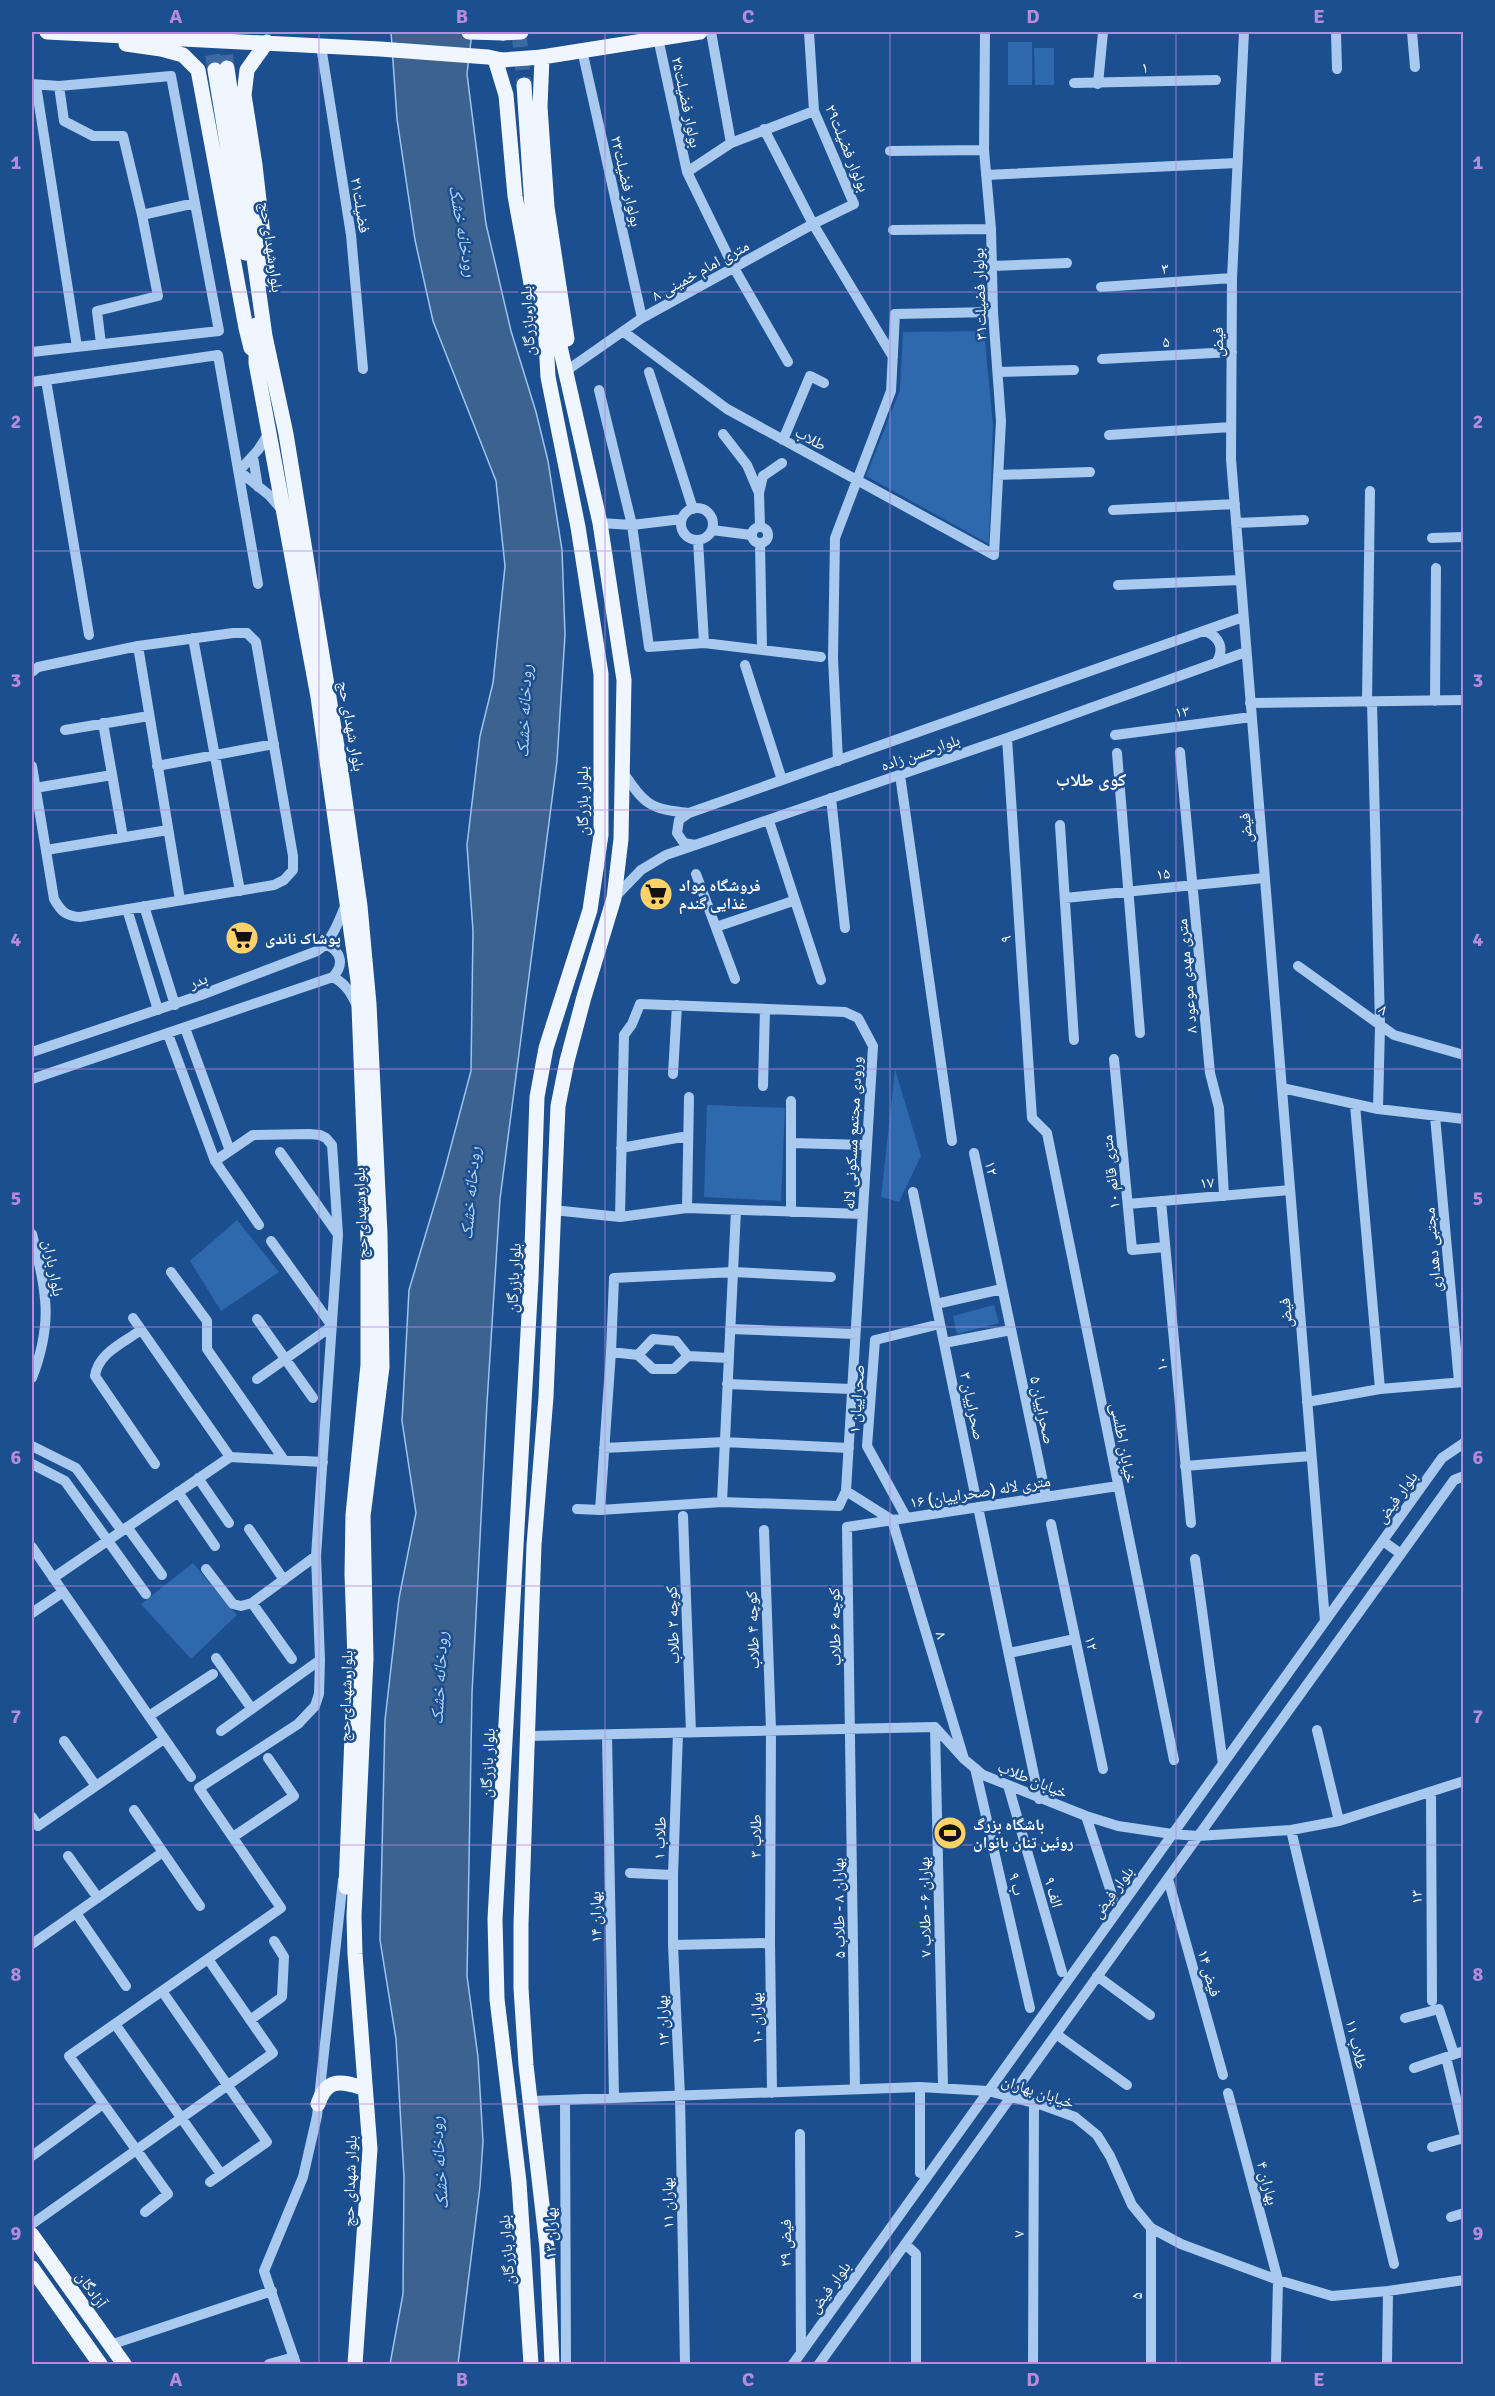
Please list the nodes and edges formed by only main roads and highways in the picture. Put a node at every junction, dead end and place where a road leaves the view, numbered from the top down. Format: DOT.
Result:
graph roads {
  1 [pos="47,32"];
  2 [pos="55,32"];
  3 [pos="489,32"];
  4 [pos="521,32"];
  5 [pos="700,32"];
  6 [pos="267,42"];
  7 [pos="542,57"];
  8 [pos="495,59"];
  9 [pos="524,85"];
  10 [pos="542,267"];
  11 [pos="256,363"];
  12 [pos="273,363"];
  13 [pos="566,371"];
  14 [pos="548,376"];
  15 [pos="525,1390"];
  16 [pos="546,1397"];
  17 [pos="360,2087"];
  18 [pos="318,2104"];
  19 [pos="32,2235"];
  20 [pos="32,2268"];
  21 [pos="100,2364"];
  22 [pos="124,2364"];
  23 [pos="346,2364"];
  24 [pos="355,2364"];
  25 [pos="531,2364"];
  26 [pos="552,2364"];
  1 -- 2 [label="main road"];
  2 -- 6 [label="main road"];
  2 -- 11 [label="main road"];
  3 -- 4 [label="main road, bridge"];
  5 -- 7 [label="main road"];
  6 -- 8 [label="main road"];
  6 -- 12 [label="main road"];
  7 -- 8 [label="main road, bridge"];
  7 -- 13 [label="main road"];
  8 -- 14 [label="main road"];
  9 -- 10 [label="main road"];
  10 -- 13 [label="main road, بلوار بازرگان"];
  10 -- 14 [label="main road, بلوار بازرگان"];
  11 -- 12 [label="main road, بلوار شهدای حج"];
  11 -- 17 [label="main road, بلوار شهدای حج"];
  12 -- 24 [label="main road, بلوار شهدای حج"];
  13 -- 16 [label="main road, بلوار بازرگان"];
  14 -- 15 [label="main road, بلوار بازرگان"];
  15 -- 16 [label="main road"];
  15 -- 25 [label="main road, بلوار بازرگان"];
  16 -- 26 [label="main road, بلوار بازرگان"];
  17 -- 18 [label="main road"];
  17 -- 23 [label="main road, بلوار شهدای حج"];
  19 -- 22 [label="main road, آزادگان"];
  20 -- 21 [label="main road"];
}
